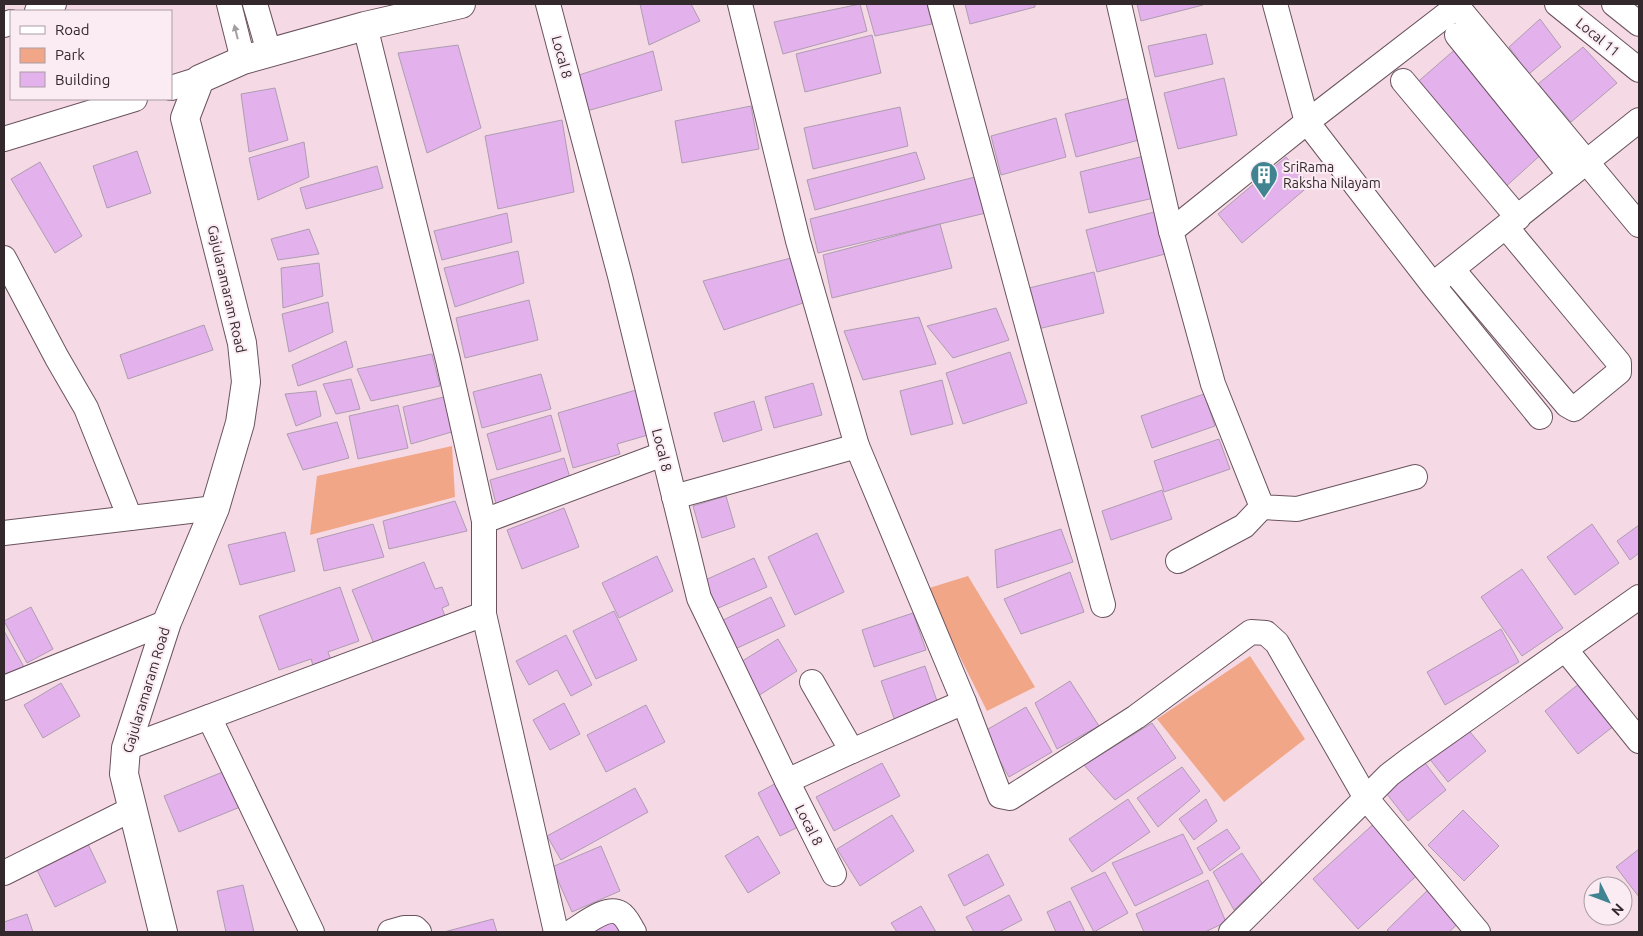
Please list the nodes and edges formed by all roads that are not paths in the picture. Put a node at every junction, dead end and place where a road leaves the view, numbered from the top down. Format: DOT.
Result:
graph roads {
  1 [pos="54,4"];
  2 [pos="229,4"];
  3 [pos="255,4"];
  4 [pos="461,4"];
  5 [pos="548,4"];
  6 [pos="740,4"];
  7 [pos="940,4"];
  8 [pos="1119,4"];
  9 [pos="1275,4"];
  10 [pos="1557,4"];
  11 [pos="1614,4"];
  12 [pos="1458,5"];
  13 [pos="39,10"];
  14 [pos="1639,24"];
  15 [pos="365,26"];
  16 [pos="1457,35"];
  17 [pos="256,56"];
  18 [pos="1639,70"];
  19 [pos="200,79"];
  20 [pos="1403,81"];
  21 [pos="172,88"];
  22 [pos="133,100"];
  23 [pos="1639,120"];
  24 [pos="1308,122"];
  25 [pos="4,139"];
  26 [pos="1579,169"];
  27 [pos="1512,222"];
  28 [pos="1639,225"];
  29 [pos="1171,231"];
  30 [pos="4,258"];
  31 [pos="1453,270"];
  32 [pos="1434,285"];
  33 [pos="1540,417"];
  34 [pos="857,446"];
  35 [pos="663,454"];
  36 [pos="1416,477"];
  37 [pos="674,497"];
  38 [pos="1262,507"];
  39 [pos="215,508"];
  40 [pos="130,518"];
  41 [pos="484,521"];
  42 [pos="4,533"];
  43 [pos="1178,561"];
  44 [pos="1639,597"];
  45 [pos="1103,605"];
  46 [pos="484,614"];
  47 [pos="167,622"];
  48 [pos="1565,649"];
  49 [pos="812,682"];
  50 [pos="4,688"];
  51 [pos="964,702"];
  52 [pos="209,717"];
  53 [pos="1639,740"];
  54 [pos="126,748"];
  55 [pos="852,751"];
  56 [pos="787,781"];
  57 [pos="1366,798"];
  58 [pos="132,809"];
  59 [pos="4,873"];
  60 [pos="834,874"];
  61 [pos="163,932"];
  62 [pos="312,932"];
  63 [pos="390,932"];
  64 [pos="418,932"];
  65 [pos="556,932"];
  66 [pos="571,932"];
  67 [pos="634,932"];
  68 [pos="1231,932"];
  69 [pos="1478,932"];
  1 -- 13 [label="street"];
  17 -- 2 [label="street, one-way"];
  3 -- 17 [label="street"];
  4 -- 15 [label="main road"];
  5 -- 35 [label="street, Local 8"];
  6 -- 34 [label="street"];
  7 -- 45 [label="street"];
  8 -- 29 [label="street"];
  9 -- 24 [label="street"];
  10 -- 18 [label="street, Local 11"];
  11 -- 14 [label="street"];
  12 -- 24 [label="street"];
  12 -- 26 [label="street"];
  15 -- 17 [label="main road"];
  15 -- 41 [label="street"];
  16 -- 26 [label="street"];
  17 -- 19 [label="main road"];
  19 -- 21 [label="street"];
  19 -- 39 [label="main road, Gajularamaram Road"];
  20 -- 27 [label="street"];
  22 -- 25 [label="street"];
  23 -- 26 [label="street"];
  24 -- 29 [label="street"];
  24 -- 32 [label="street"];
  26 -- 27 [label="street"];
  26 -- 28 [label="street"];
  27 -- 31 [label="street"];
  27 -- 31 [label="street"];
  29 -- 38 [label="street"];
  30 -- 40 [label="street"];
  31 -- 32 [label="street"];
  32 -- 33 [label="street"];
  34 -- 37 [label="street"];
  34 -- 51 [label="street"];
  35 -- 37 [label="street, Local 8"];
  35 -- 41 [label="street"];
  36 -- 38 [label="street"];
  37 -- 56 [label="street, Local 8"];
  38 -- 43 [label="street"];
  39 -- 40 [label="street"];
  39 -- 47 [label="main road, Gajularamaram Road"];
  40 -- 42 [label="street"];
  41 -- 46 [label="street"];
  44 -- 48 [label="street"];
  46 -- 52 [label="street"];
  46 -- 65 [label="street"];
  47 -- 50 [label="street"];
  47 -- 54 [label="main road, Gajularamaram Road"];
  48 -- 53 [label="street"];
  48 -- 57 [label="street"];
  49 -- 55 [label="street"];
  51 -- 55 [label="street"];
  51 -- 57 [label="street"];
  52 -- 54 [label="street"];
  52 -- 62 [label="street"];
  54 -- 58 [label="main road, Gajularamaram Road"];
  55 -- 56 [label="street"];
  56 -- 60 [label="street, Local 8"];
  57 -- 68 [label="street"];
  57 -- 69 [label="street"];
  58 -- 59 [label="street"];
  58 -- 61 [label="main road, Gajularamaram Road"];
  63 -- 64 [label="street"];
  66 -- 67 [label="street"];
}
